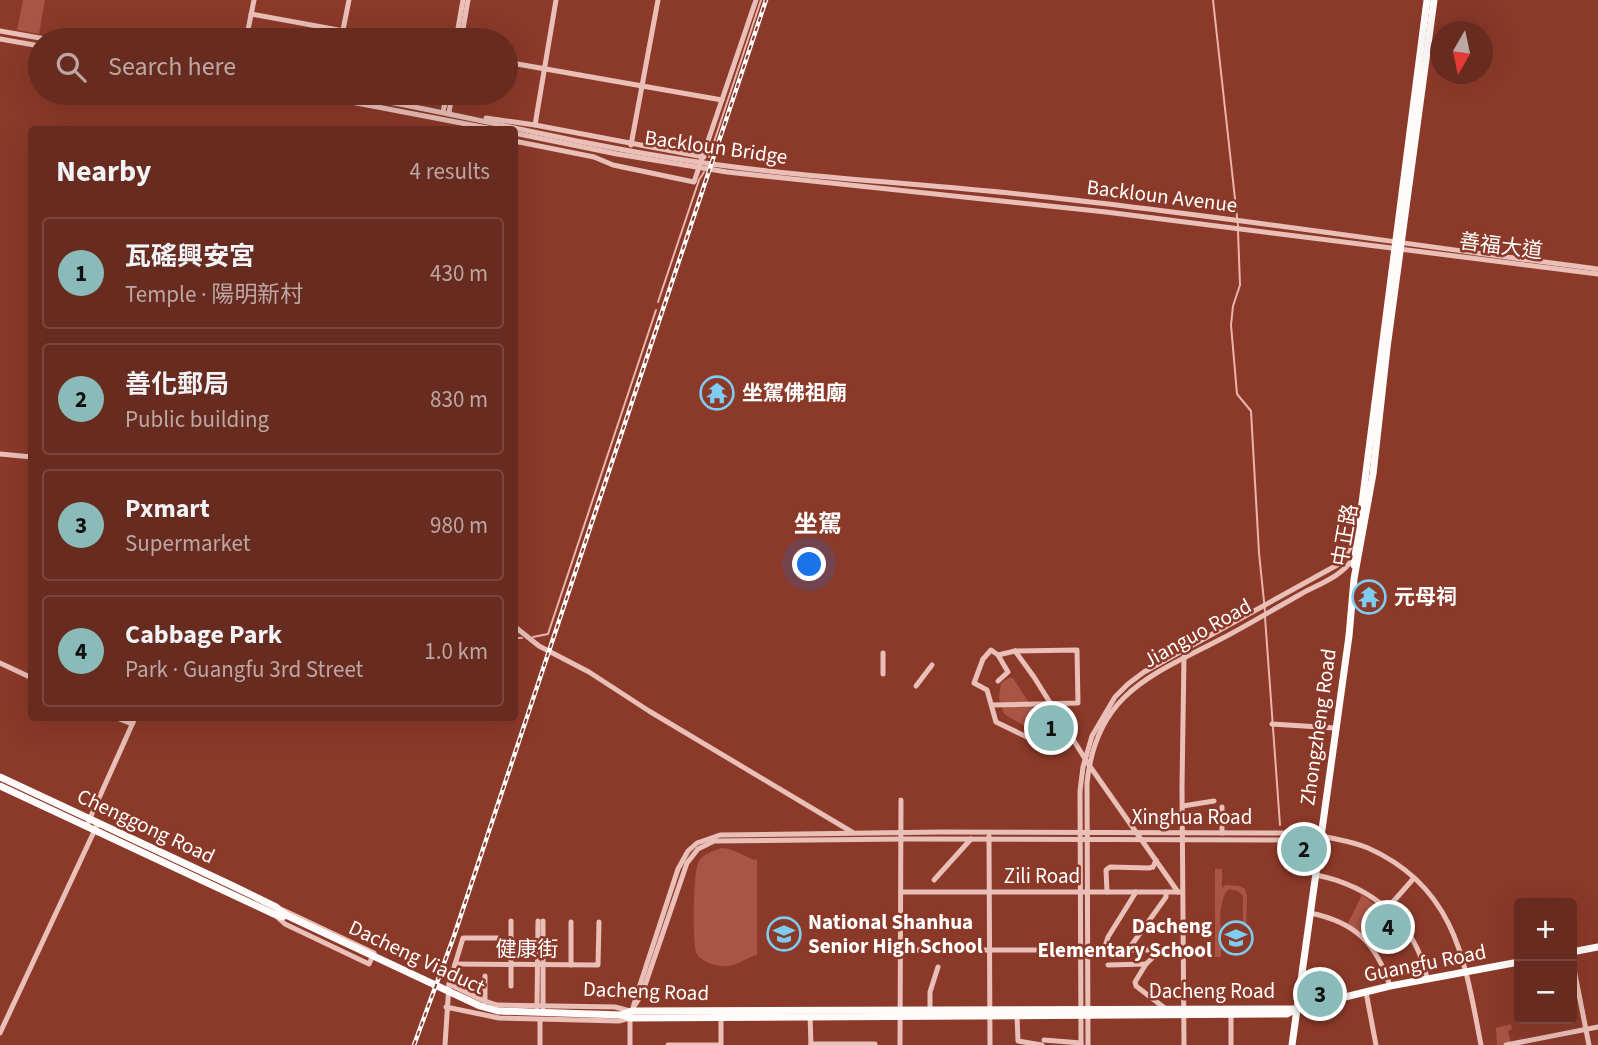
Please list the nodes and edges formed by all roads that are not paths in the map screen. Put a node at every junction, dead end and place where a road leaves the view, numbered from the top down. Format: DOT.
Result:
graph roads {
  1 [pos="254,0"];
  2 [pos="349,0"];
  3 [pos="466,0"];
  4 [pos="556,0"];
  5 [pos="658,0"];
  6 [pos="756,0"];
  7 [pos="1427,0"];
  8 [pos="1434,0"];
  9 [pos="251,14"];
  10 [pos="248,28"];
  11 [pos="327,28"];
  12 [pos="344,28"];
  13 [pos="459,28"];
  14 [pos="462,28"];
  15 [pos="0,32"];
  16 [pos="28,36"];
  17 [pos="0,39"];
  18 [pos="28,44"];
  19 [pos="518,65"];
  20 [pos="543,70"];
  21 [pos="642,86"];
  22 [pos="722,100"];
  23 [pos="378,105"];
  24 [pos="395,105"];
  25 [pos="446,105"];
  26 [pos="448,105"];
  27 [pos="445,116"];
  28 [pos="459,119"];
  29 [pos="535,125"];
  30 [pos="472,126"];
  31 [pos="484,126"];
  32 [pos="493,126"];
  33 [pos="518,131"];
  34 [pos="518,142"];
  35 [pos="631,145"];
  36 [pos="704,158"];
  37 [pos="918,189"];
  38 [pos="1397,245"];
  39 [pos="1598,272"];
  40 [pos="0,454"];
  41 [pos="28,457"];
  42 [pos="1361,533"];
  43 [pos="1354,558"];
  44 [pos="1354,579"];
  45 [pos="518,629"];
  46 [pos="1015,651"];
  47 [pos="883,653"];
  48 [pos="1182,654"];
  49 [pos="998,655"];
  50 [pos="0,663"];
  51 [pos="932,665"];
  52 [pos="883,674"];
  53 [pos="28,676"];
  54 [pos="998,681"];
  55 [pos="916,686"];
  56 [pos="991,705"];
  57 [pos="1050,705"];
  58 [pos="124,721"];
  59 [pos="134,721"];
  60 [pos="132,724"];
  61 [pos="1272,724"];
  62 [pos="1335,728"];
  63 [pos="1058,738"];
  64 [pos="1085,758"];
  65 [pos="1089,765"];
  66 [pos="0,777"];
  67 [pos="0,786"];
  68 [pos="901,800"];
  69 [pos="1214,801"];
  70 [pos="1183,806"];
  71 [pos="1222,807"];
  72 [pos="92,825"];
  73 [pos="854,833"];
  74 [pos="1222,833"];
  75 [pos="901,836"];
  76 [pos="989,836"];
  77 [pos="1083,836"];
  78 [pos="1141,836"];
  79 [pos="1183,836"];
  80 [pos="1320,836"];
  81 [pos="971,839"];
  82 [pos="1156,860"];
  83 [pos="1316,875"];
  84 [pos="1414,878"];
  85 [pos="934,880"];
  86 [pos="901,892"];
  87 [pos="989,892"];
  88 [pos="1084,892"];
  89 [pos="1107,892"];
  90 [pos="1136,892"];
  91 [pos="1166,892"];
  92 [pos="1181,892"];
  93 [pos="1387,908"];
  94 [pos="275,911"];
  95 [pos="1310,913"];
  96 [pos="286,915"];
  97 [pos="511,921"];
  98 [pos="540,921"];
  99 [pos="571,922"];
  100 [pos="599,922"];
  101 [pos="1363,936"];
  102 [pos="498,938"];
  103 [pos="1598,947"];
  104 [pos="900,950"];
  105 [pos="989,950"];
  106 [pos="1084,950"];
  107 [pos="1104,950"];
  108 [pos="1128,950"];
  109 [pos="1161,950"];
  110 [pos="1183,950"];
  111 [pos="1577,951"];
  112 [pos="1572,961"];
  113 [pos="1514,963"];
  114 [pos="455,964"];
  115 [pos="1146,964"];
  116 [pos="511,965"];
  117 [pos="540,965"];
  118 [pos="571,965"];
  119 [pos="1108,965"];
  120 [pos="938,967"];
  121 [pos="1467,971"];
  122 [pos="485,976"];
  123 [pos="1427,978"];
  124 [pos="449,984"];
  125 [pos="511,986"];
  126 [pos="1390,986"];
  127 [pos="1366,992"];
  128 [pos="485,1002"];
  129 [pos="446,1007"];
  130 [pos="540,1007"];
  131 [pos="1166,1009"];
  132 [pos="1296,1009"];
  133 [pos="930,1010"];
  134 [pos="1231,1011"];
  135 [pos="1085,1012"];
  136 [pos="1184,1012"];
  137 [pos="990,1013"];
  138 [pos="631,1014"];
  139 [pos="721,1014"];
  140 [pos="810,1014"];
  141 [pos="900,1014"];
  142 [pos="1017,1016"];
  143 [pos="540,1020"];
  144 [pos="1598,1027"];
  145 [pos="1586,1030"];
  146 [pos="0,1033"];
  147 [pos="1043,1042"];
  148 [pos="875,1044"];
  149 [pos="1081,1044"];
  150 [pos="445,1045"];
  151 [pos="540,1045"];
  152 [pos="630,1045"];
  153 [pos="668,1045"];
  154 [pos="721,1045"];
  155 [pos="811,1045"];
  156 [pos="900,1045"];
  157 [pos="990,1045"];
  158 [pos="1088,1045"];
  159 [pos="1184,1045"];
  160 [pos="1231,1045"];
  161 [pos="1292,1045"];
  162 [pos="1376,1045"];
  163 [pos="1481,1045"];
  164 [pos="1506,1045"];
  165 [pos="1589,1045"];
  1 -- 9 [label="street"];
  2 -- 12 [label="street"];
  3 -- 13 [label="street"];
  3 -- 14 [label="street"];
  4 -- 20 [label="street"];
  5 -- 21 [label="street"];
  6 -- 22 [label="street"];
  7 -- 38 [label="main road"];
  8 -- 38 [label="main road"];
  9 -- 10 [label="street"];
  9 -- 11 [label="street"];
  15 -- 16 [label="street"];
  17 -- 18 [label="street"];
  19 -- 20 [label="street"];
  20 -- 21 [label="street"];
  20 -- 29 [label="street"];
  21 -- 22 [label="street"];
  21 -- 35 [label="street"];
  22 -- 36 [label="street"];
  23 -- 27 [label="street"];
  24 -- 27 [label="street"];
  25 -- 27 [label="street"];
  26 -- 27 [label="street"];
  27 -- 28 [label="street"];
  28 -- 29 [label="street"];
  28 -- 30 [label="street"];
  28 -- 31 [label="street"];
  28 -- 32 [label="street"];
  29 -- 35 [label="street"];
  33 -- 37 [label="street, Backloun Bridge"];
  34 -- 36 [label="street"];
  35 -- 36 [label="street"];
  37 -- 38 [label="street, Backloun Avenue"];
  38 -- 39 [label="street, 善福大道"];
  38 -- 42 [label="main road, 中正路"];
  40 -- 41 [label="street"];
  42 -- 43 [label="main road, 中正路"];
  42 -- 44 [label="main road, 中正路"];
  42 -- 48 [label="street, Jianguo Road"];
  43 -- 44 [label="main road, 中正路"];
  43 -- 48 [label="street, Jianguo Road"];
  44 -- 62 [label="main road, Zhongzheng Road"];
  45 -- 73 [label="street"];
  46 -- 49 [label="street"];
  46 -- 57 [label="street"];
  46 -- 57 [label="street"];
  47 -- 52 [label="street"];
  48 -- 64 [label="street, Jianguo Road"];
  48 -- 65 [label="street, Jianguo Road"];
  48 -- 70 [label="street"];
  49 -- 54 [label="street"];
  49 -- 56 [label="street"];
  50 -- 53 [label="street"];
  51 -- 55 [label="street"];
  56 -- 57 [label="street"];
  56 -- 63 [label="street"];
  57 -- 64 [label="street"];
  58 -- 60 [label="street"];
  59 -- 60 [label="street"];
  60 -- 72 [label="street"];
  61 -- 62 [label="street"];
  62 -- 80 [label="main road, Zhongzheng Road"];
  64 -- 65 [label="street"];
  64 -- 77 [label="street, Jianguo Road"];
  65 -- 77 [label="street, Jianguo Road"];
  65 -- 78 [label="street"];
  66 -- 72 [label="main road, Chenggong Road"];
  67 -- 72 [label="main road, Chenggong Road"];
  68 -- 75 [label="street"];
  69 -- 70 [label="street"];
  70 -- 79 [label="street"];
  71 -- 74 [label="street"];
  72 -- 94 [label="main road, Chenggong Road"];
  72 -- 146 [label="street"];
  73 -- 75 [label="street, Xinghua Road"];
  73 -- 138 [label="street, Xinghua Road"];
  74 -- 79 [label="street, Xinghua Road"];
  74 -- 80 [label="street, Xinghua Road"];
  75 -- 76 [label="street, Xinghua Road"];
  75 -- 81 [label="street, Xinghua Road"];
  75 -- 86 [label="street"];
  75 -- 138 [label="street, Xinghua Road"];
  76 -- 77 [label="street, Xinghua Road"];
  76 -- 81 [label="street, Xinghua Road"];
  76 -- 87 [label="street"];
  77 -- 78 [label="street, Xinghua Road"];
  77 -- 88 [label="street, Jianguo Road"];
  78 -- 79 [label="street, Xinghua Road"];
  78 -- 82 [label="street"];
  79 -- 80 [label="street, Xinghua Road"];
  79 -- 92 [label="street"];
  80 -- 83 [label="main road, Zhongzheng Road"];
  80 -- 84 [label="street"];
  81 -- 85 [label="street"];
  82 -- 89 [label="street"];
  82 -- 92 [label="street"];
  83 -- 93 [label="street"];
  83 -- 95 [label="main road, Zhongzheng Road"];
  84 -- 93 [label="street"];
  84 -- 121 [label="street"];
  86 -- 87 [label="street, Zili Road"];
  86 -- 104 [label="street"];
  87 -- 88 [label="street, Zili Road"];
  87 -- 105 [label="street"];
  88 -- 89 [label="street, Zili Road"];
  88 -- 106 [label="street, Jianguo Road"];
  89 -- 90 [label="street, Zili Road"];
  90 -- 91 [label="street, Zili Road"];
  90 -- 107 [label="street"];
  91 -- 92 [label="street, Zili Road"];
  91 -- 108 [label="street"];
  92 -- 110 [label="street"];
  93 -- 101 [label="street"];
  93 -- 123 [label="street"];
  94 -- 94 [label="street, Chenggong Road"];
  94 -- 96 [label="main road, Chenggong Road"];
  95 -- 101 [label="street"];
  95 -- 132 [label="main road, Zhongzheng Road"];
  96 -- 138 [label="main road, Dacheng Viaduct"];
  97 -- 116 [label="street"];
  98 -- 117 [label="street"];
  99 -- 118 [label="street"];
  100 -- 118 [label="street, 健康街"];
  101 -- 126 [label="street"];
  102 -- 114 [label="street"];
  103 -- 111 [label="main road"];
  104 -- 105 [label="street"];
  104 -- 141 [label="street"];
  105 -- 106 [label="street"];
  105 -- 137 [label="street"];
  106 -- 107 [label="street"];
  106 -- 135 [label="street, Jianguo Road"];
  107 -- 108 [label="street"];
  108 -- 109 [label="street"];
  109 -- 110 [label="street"];
  109 -- 115 [label="street"];
  110 -- 136 [label="street"];
  112 -- 145 [label="street"];
  113 -- 121 [label="main road, Guangfu Road"];
  114 -- 116 [label="street, 健康街"];
  114 -- 124 [label="street"];
  115 -- 119 [label="street"];
  115 -- 131 [label="street"];
  116 -- 117 [label="street, 健康街"];
  116 -- 125 [label="street"];
  117 -- 118 [label="street, 健康街"];
  117 -- 130 [label="street"];
  120 -- 133 [label="street"];
  121 -- 123 [label="main road, Guangfu Road"];
  121 -- 163 [label="street"];
  122 -- 128 [label="street"];
  123 -- 126 [label="main road, Guangfu Road"];
  124 -- 128 [label="street, Dacheng Road"];
  124 -- 129 [label="street"];
  126 -- 127 [label="main road, Guangfu Road"];
  127 -- 132 [label="main road, Guangfu Road"];
  127 -- 162 [label="street"];
  128 -- 130 [label="street, Dacheng Road"];
  129 -- 143 [label="street, Dacheng Road"];
  129 -- 150 [label="street"];
  130 -- 138 [label="street, Dacheng Road"];
  131 -- 135 [label="main road, Dacheng Road"];
  131 -- 136 [label="main road, Dacheng Road"];
  132 -- 134 [label="main road, Dacheng Road"];
  132 -- 161 [label="main road, Zhongzheng Road"];
  133 -- 137 [label="main road, Dacheng Road"];
  133 -- 141 [label="main road, Dacheng Road"];
  134 -- 136 [label="main road, Dacheng Road"];
  134 -- 160 [label="street"];
  135 -- 136 [label="main road, Dacheng Road"];
  135 -- 137 [label="main road, Dacheng Road"];
  135 -- 142 [label="main road, Dacheng Road"];
  135 -- 149 [label="street, Jianguo Road"];
  135 -- 158 [label="street, Jianguo Road"];
  136 -- 159 [label="street"];
  137 -- 141 [label="main road, Dacheng Road"];
  137 -- 142 [label="main road, Dacheng Road"];
  137 -- 157 [label="street"];
  138 -- 139 [label="main road, Dacheng Road"];
  138 -- 143 [label="street, Dacheng Road"];
  138 -- 152 [label="street"];
  139 -- 140 [label="main road, Dacheng Road"];
  139 -- 154 [label="street"];
  140 -- 141 [label="main road, Dacheng Road"];
  140 -- 155 [label="street"];
  141 -- 156 [label="street"];
  142 -- 147 [label="street"];
  143 -- 151 [label="street"];
  144 -- 145 [label="street"];
  145 -- 164 [label="street"];
  145 -- 165 [label="street"];
  147 -- 149 [label="street"];
  148 -- 155 [label="street"];
  153 -- 154 [label="street"];
}
